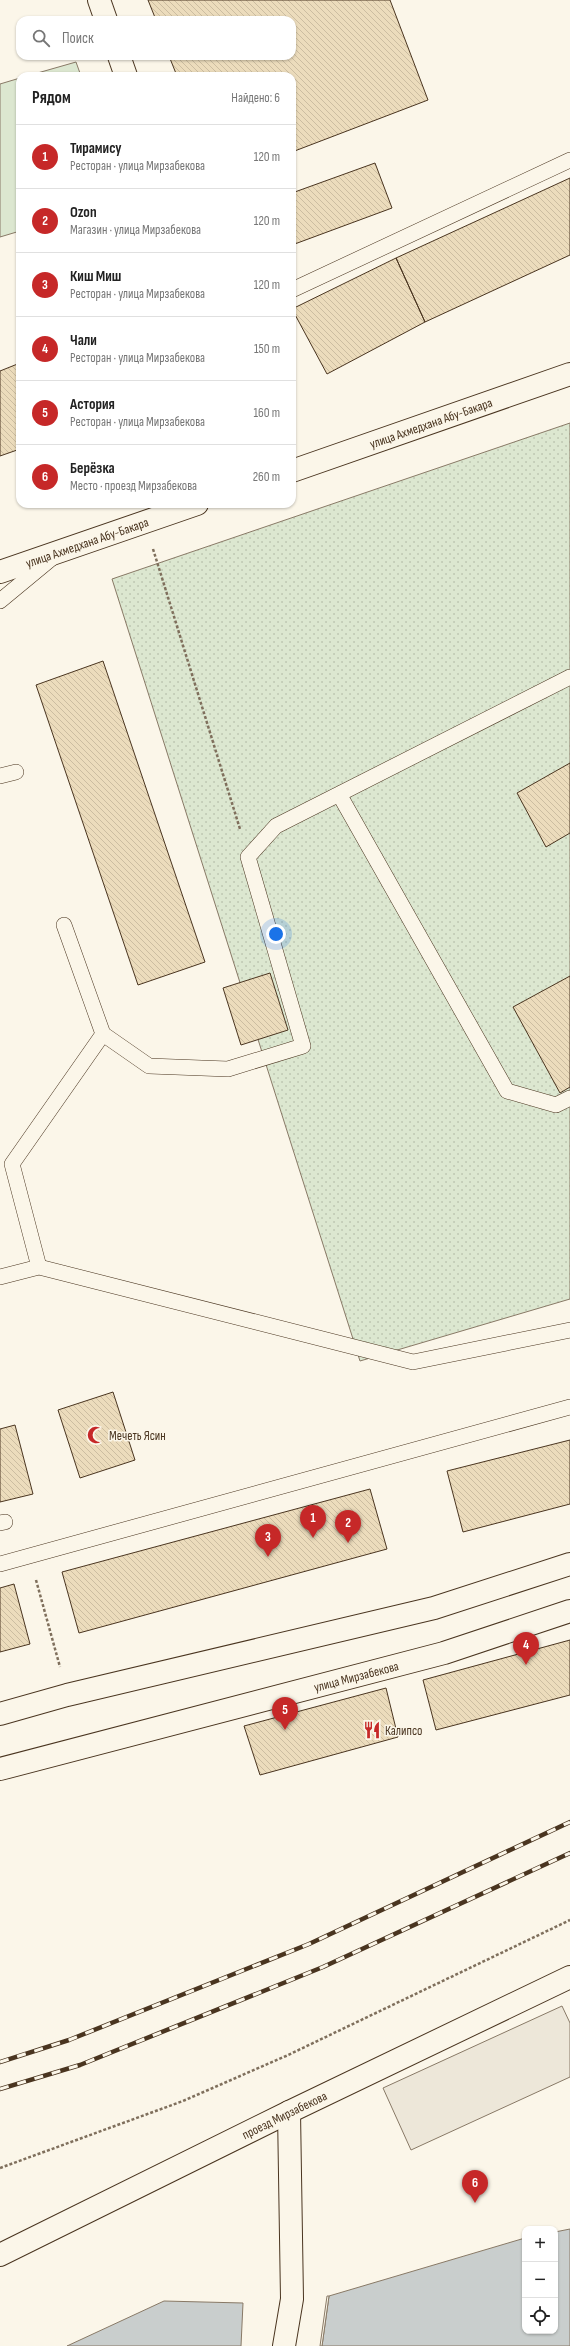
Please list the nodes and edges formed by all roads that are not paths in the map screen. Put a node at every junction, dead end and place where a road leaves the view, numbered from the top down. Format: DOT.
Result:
graph roads {
  1 [pos="99,0"];
  2 [pos="105,16"];
  3 [pos="120,60"];
  4 [pos="125,72"];
  5 [pos="570,160"];
  6 [pos="296,288"];
  7 [pos="570,374"];
  8 [pos="296,471"];
  9 [pos="185,508"];
  10 [pos="62,550"];
  11 [pos="0,572"];
  12 [pos="0,601"];
  13 [pos="570,677"];
  14 [pos="16,772"];
  15 [pos="0,776"];
  16 [pos="339,794"];
  17 [pos="64,925"];
  18 [pos="103,1034"];
  19 [pos="570,1098"];
  20 [pos="40,1266"];
  21 [pos="0,1277"];
  22 [pos="570,1330"];
  23 [pos="570,1407"];
  24 [pos="0,1564"];
  25 [pos="570,1564"];
  26 [pos="570,1610"];
  27 [pos="0,1714"];
  28 [pos="0,1768"];
  29 [pos="570,1977"];
  30 [pos="289,2112"];
  31 [pos="0,2255"];
  32 [pos="284,2346"];
  1 -- 2 [label="street"];
  3 -- 4 [label="street"];
  5 -- 6 [label="lane"];
  7 -- 8 [label="street, улица Ахмедхана Абу-Бакара"];
  9 -- 10 [label="street, улица Ахмедхана Абу-Бакара"];
  10 -- 11 [label="street, улица Ахмедхана Абу-Бакара"];
  10 -- 12 [label="lane"];
  13 -- 16 [label="lane"];
  14 -- 15 [label="lane"];
  16 -- 18 [label="lane"];
  16 -- 19 [label="lane"];
  17 -- 18 [label="lane"];
  18 -- 20 [label="lane"];
  20 -- 21 [label="lane"];
  20 -- 22 [label="lane"];
  23 -- 24 [label="lane"];
  25 -- 27 [label="street"];
  26 -- 28 [label="street, улица Мирзабекова"];
  29 -- 30 [label="street, проезд Мирзабекова"];
  30 -- 31 [label="street, проезд Мирзабекова"];
  30 -- 32 [label="street"];
}
